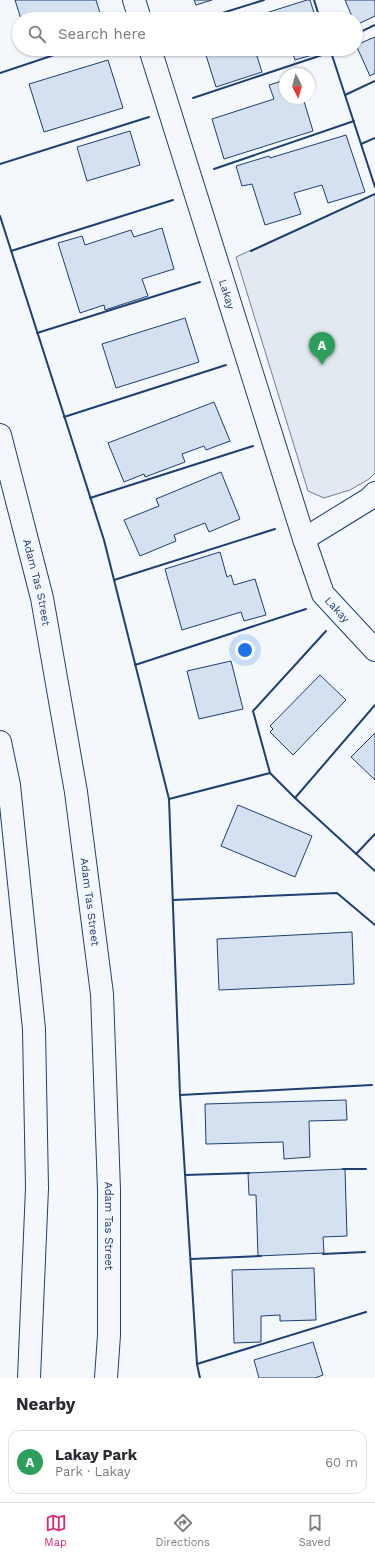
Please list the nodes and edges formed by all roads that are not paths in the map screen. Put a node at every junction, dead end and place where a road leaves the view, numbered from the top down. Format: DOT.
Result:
graph roads {
  1 [pos="134,0"];
  2 [pos="138,12"];
  3 [pos="152,56"];
  4 [pos="0,435"];
  5 [pos="375,493"];
  6 [pos="304,538"];
  7 [pos="375,650"];
  8 [pos="0,742"];
  9 [pos="30,1378"];
  10 [pos="106,1378"];
  1 -- 2 [label="main road"];
  3 -- 6 [label="main road, Lakay"];
  4 -- 10 [label="main road, Adam Tas Street"];
  5 -- 6 [label="main road"];
  6 -- 7 [label="main road, Lakay"];
  8 -- 9 [label="main road"];
}
